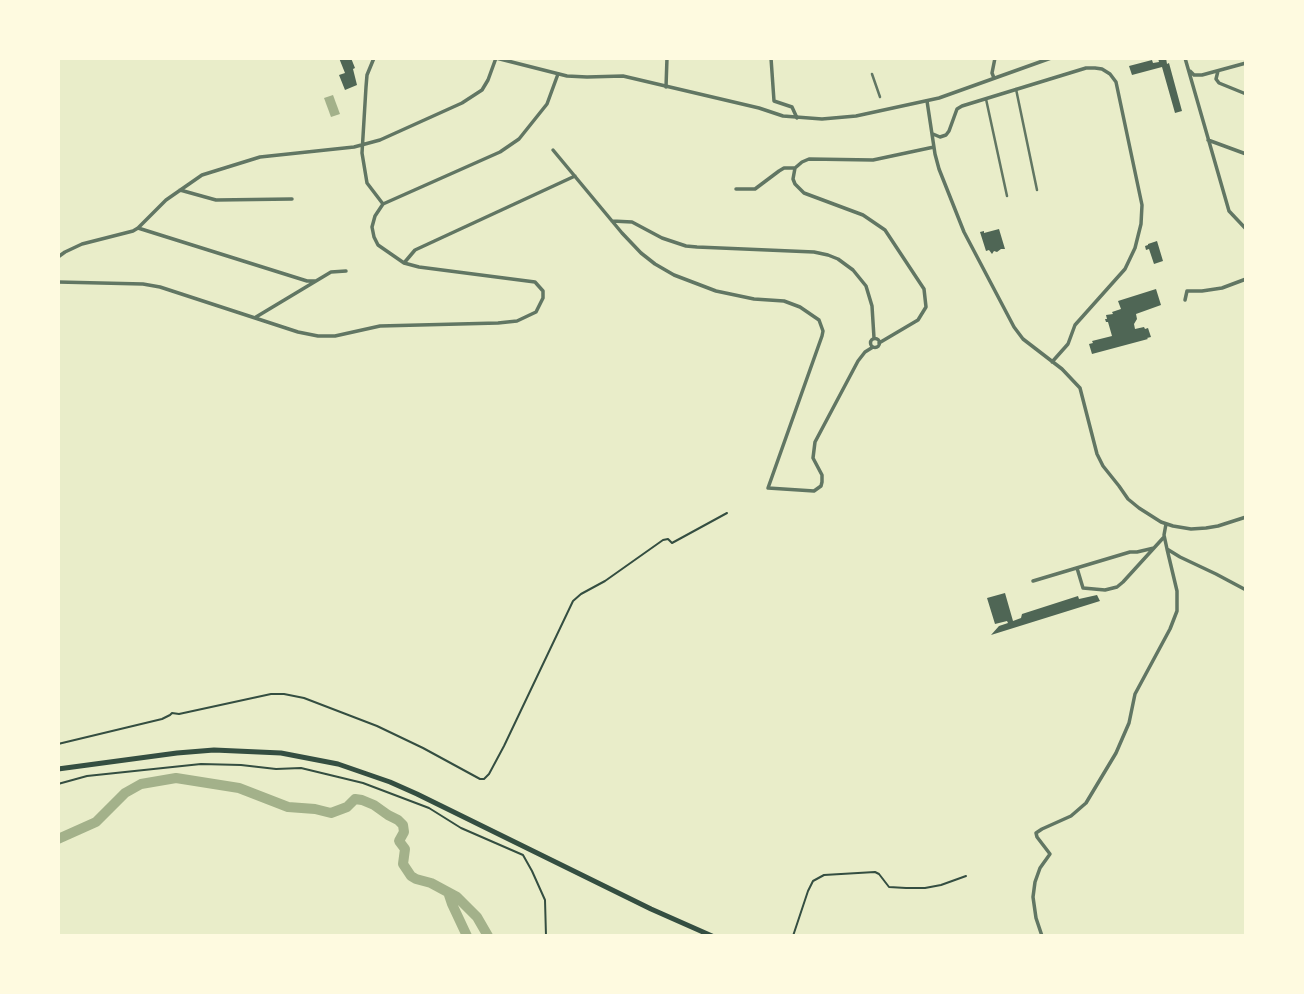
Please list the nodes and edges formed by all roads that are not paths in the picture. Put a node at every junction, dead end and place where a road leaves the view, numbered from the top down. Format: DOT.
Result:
graph roads {
  1 [pos="374,58"];
  2 [pos="496,58"];
  3 [pos="667,58"];
  4 [pos="673,58"];
  5 [pos="691,58"];
  6 [pos="699,58"];
  7 [pos="771,58"];
  8 [pos="995,58"];
  9 [pos="1051,58"];
  10 [pos="1185,58"];
  11 [pos="1246,63"];
  12 [pos="1188,69"];
  13 [pos="1218,71"];
  14 [pos="558,74"];
  15 [pos="872,74"];
  16 [pos="1202,75"];
  17 [pos="994,78"];
  18 [pos="666,87"];
  19 [pos="1016,89"];
  20 [pos="1194,89"];
  21 [pos="1246,94"];
  22 [pos="880,97"];
  23 [pos="986,99"];
  24 [pos="927,101"];
  25 [pos="797,118"];
  26 [pos="933,134"];
  27 [pos="1208,139"];
  28 [pos="363,145"];
  29 [pos="934,146"];
  30 [pos="552,150"];
  31 [pos="1246,154"];
  32 [pos="795,168"];
  33 [pos="575,177"];
  34 [pos="736,189"];
  35 [pos="180,190"];
  36 [pos="1037,190"];
  37 [pos="1007,196"];
  38 [pos="292,199"];
  39 [pos="383,204"];
  40 [pos="612,221"];
  41 [pos="138,228"];
  42 [pos="1246,229"];
  43 [pos="58,257"];
  44 [pos="404,263"];
  45 [pos="346,271"];
  46 [pos="1246,279"];
  47 [pos="316,281"];
  48 [pos="58,282"];
  49 [pos="1185,300"];
  50 [pos="256,317"];
  51 [pos="874,338"];
  52 [pos="879,343"];
  53 [pos="873,347"];
  54 [pos="1052,362"];
  55 [pos="1246,517"];
  56 [pos="1166,524"];
  57 [pos="1164,537"];
  58 [pos="1154,548"];
  59 [pos="1167,549"];
  60 [pos="1077,568"];
  61 [pos="1033,581"];
  62 [pos="1246,590"];
  63 [pos="58,769"];
  64 [pos="712,936"];
  65 [pos="1042,936"];
  1 -- 28 [label="street"];
  2 -- 14 [label="street"];
  2 -- 28 [label="street"];
  3 -- 18 [label="street"];
  4 -- 5 [label="street"];
  5 -- 6 [label="street"];
  7 -- 25 [label="street"];
  8 -- 17 [label="street"];
  9 -- 17 [label="street"];
  10 -- 12 [label="street"];
  11 -- 13 [label="street"];
  12 -- 16 [label="street"];
  12 -- 20 [label="street"];
  13 -- 16 [label="street"];
  13 -- 21 [label="street"];
  14 -- 18 [label="street"];
  14 -- 39 [label="street"];
  15 -- 22 [label="street"];
  16 -- 20 [label="street"];
  17 -- 24 [label="street"];
  18 -- 25 [label="street"];
  19 -- 23 [label="street"];
  19 -- 36 [label="street"];
  19 -- 54 [label="street"];
  20 -- 27 [label="street"];
  23 -- 26 [label="street"];
  23 -- 37 [label="street"];
  24 -- 25 [label="street"];
  24 -- 26 [label="street"];
  26 -- 29 [label="street"];
  27 -- 31 [label="street"];
  27 -- 42 [label="street"];
  28 -- 35 [label="street"];
  28 -- 39 [label="street"];
  29 -- 32 [label="street"];
  29 -- 54 [label="street"];
  30 -- 33 [label="street"];
  32 -- 34 [label="street"];
  32 -- 52 [label="street"];
  33 -- 40 [label="street"];
  33 -- 44 [label="street"];
  35 -- 38 [label="street"];
  35 -- 41 [label="street"];
  39 -- 44 [label="street"];
  40 -- 51 [label="street"];
  40 -- 53 [label="street"];
  41 -- 43 [label="street"];
  41 -- 47 [label="street"];
  44 -- 50 [label="street"];
  45 -- 47 [label="street"];
  46 -- 49 [label="street"];
  47 -- 50 [label="street"];
  48 -- 50 [label="street"];
  51 -- 52 [label="street"];
  51 -- 53 [label="street"];
  52 -- 53 [label="street"];
  54 -- 56 [label="street"];
  55 -- 56 [label="street"];
  56 -- 57 [label="street"];
  57 -- 58 [label="street"];
  57 -- 59 [label="street"];
  58 -- 60 [label="street"];
  58 -- 60 [label="street"];
  59 -- 62 [label="street"];
  59 -- 65 [label="street"];
  60 -- 61 [label="street"];
  63 -- 64 [label="highway"];
}
